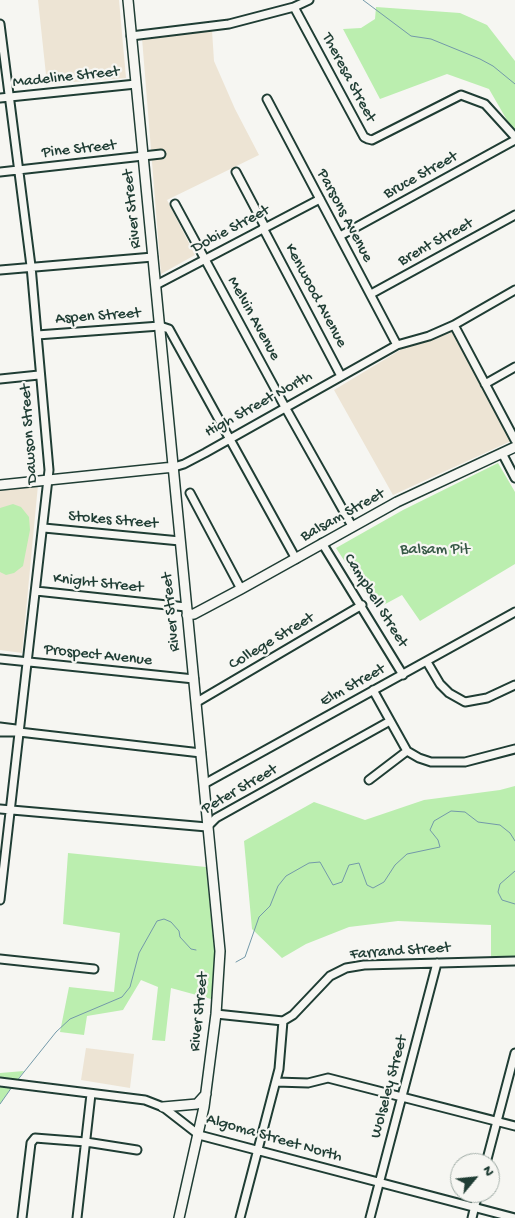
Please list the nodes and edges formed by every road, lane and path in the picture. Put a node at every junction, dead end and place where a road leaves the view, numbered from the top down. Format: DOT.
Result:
graph roads {
  1 [pos="128,0"];
  2 [pos="310,0"];
  3 [pos="294,7"];
  4 [pos="0,24"];
  5 [pos="131,36"];
  6 [pos="136,84"];
  7 [pos="10,97"];
  8 [pos="0,98"];
  9 [pos="267,99"];
  10 [pos="515,138"];
  11 [pos="161,154"];
  12 [pos="143,158"];
  13 [pos="17,170"];
  14 [pos="0,172"];
  15 [pos="236,172"];
  16 [pos="320,199"];
  17 [pos="175,204"];
  18 [pos="515,215"];
  19 [pos="264,228"];
  20 [pos="340,236"];
  21 [pos="153,257"];
  22 [pos="205,260"];
  23 [pos="31,266"];
  24 [pos="0,270"];
  25 [pos="156,285"];
  26 [pos="515,290"];
  27 [pos="371,294"];
  28 [pos="454,325"];
  29 [pos="160,326"];
  30 [pos="37,335"];
  31 [pos="397,345"];
  32 [pos="515,367"];
  33 [pos="39,375"];
  34 [pos="341,376"];
  35 [pos="0,379"];
  36 [pos="485,384"];
  37 [pos="285,407"];
  38 [pos="229,440"];
  39 [pos="515,440"];
  40 [pos="515,447"];
  41 [pos="502,454"];
  42 [pos="174,467"];
  43 [pos="515,478"];
  44 [pos="48,480"];
  45 [pos="0,485"];
  46 [pos="190,493"];
  47 [pos="352,526"];
  48 [pos="44,528"];
  49 [pos="180,541"];
  50 [pos="322,543"];
  51 [pos="296,559"];
  52 [pos="241,589"];
  53 [pos="36,591"];
  54 [pos="362,605"];
  55 [pos="187,611"];
  56 [pos="515,612"];
  57 [pos="0,659"];
  58 [pos="427,662"];
  59 [pos="27,663"];
  60 [pos="403,674"];
  61 [pos="194,679"];
  62 [pos="515,685"];
  63 [pos="374,690"];
  64 [pos="197,702"];
  65 [pos="390,721"];
  66 [pos="0,727"];
  67 [pos="0,732"];
  68 [pos="19,732"];
  69 [pos="515,749"];
  70 [pos="407,751"];
  71 [pos="201,753"];
  72 [pos="369,780"];
  73 [pos="204,784"];
  74 [pos="0,809"];
  75 [pos="10,810"];
  76 [pos="207,827"];
  77 [pos="1,887"];
  78 [pos="0,900"];
  79 [pos="0,959"];
  80 [pos="515,961"];
  81 [pos="437,963"];
  82 [pos="94,969"];
  83 [pos="216,1014"];
  84 [pos="283,1021"];
  85 [pos="515,1053"];
  86 [pos="1,1082"];
  87 [pos="276,1082"];
  88 [pos="206,1093"];
  89 [pos="91,1094"];
  90 [pos="401,1097"];
  91 [pos="164,1107"];
  92 [pos="497,1121"];
  93 [pos="515,1126"];
  94 [pos="200,1135"];
  95 [pos="86,1142"];
  96 [pos="137,1150"];
  97 [pos="257,1151"];
  98 [pos="489,1153"];
  99 [pos="379,1182"];
  100 [pos="476,1203"];
  101 [pos="475,1207"];
  102 [pos="22,1218"];
  103 [pos="76,1218"];
  104 [pos="179,1218"];
  105 [pos="240,1218"];
  106 [pos="370,1218"];
  107 [pos="472,1218"];
  108 [pos="515,1218"];
  1 -- 5 [label="main road, River Street"];
  2 -- 3 [label="street"];
  3 -- 5 [label="street"];
  3 -- 10 [label="street, Theresa Street"];
  4 -- 7 [label="street, Dawson Street"];
  5 -- 6 [label="main road, River Street"];
  6 -- 7 [label="street, Madeline Street"];
  6 -- 12 [label="main road, River Street"];
  7 -- 8 [label="street, Madeline Street"];
  7 -- 13 [label="street, Dawson Street"];
  9 -- 16 [label="street, Parsons Avenue"];
  10 -- 20 [label="street, Bruce Street"];
  11 -- 12 [label="street, Pine Street"];
  12 -- 13 [label="street, Pine Street"];
  12 -- 21 [label="main road, River Street"];
  13 -- 14 [label="street, Pine Street"];
  13 -- 23 [label="street, Dawson Street"];
  15 -- 19 [label="street, Kenwood Avenue"];
  16 -- 19 [label="street, Dobie Street"];
  16 -- 20 [label="street, Parsons Avenue"];
  17 -- 22 [label="street, Melvin Avenue"];
  18 -- 27 [label="street, Brent Street"];
  19 -- 22 [label="street, Dobie Street"];
  19 -- 34 [label="street, Kenwood Avenue"];
  20 -- 27 [label="street, Parsons Avenue"];
  21 -- 23 [label="street"];
  21 -- 25 [label="main road, River Street"];
  22 -- 25 [label="street, Dobie Street"];
  22 -- 37 [label="street, Melvin Avenue"];
  23 -- 24 [label="street"];
  23 -- 30 [label="street, Dawson Street"];
  25 -- 29 [label="main road, River Street"];
  26 -- 28 [label="street, High Street North"];
  27 -- 31 [label="street, Parsons Avenue"];
  28 -- 31 [label="street, High Street North"];
  28 -- 36 [label="street"];
  29 -- 30 [label="street, Aspen Street"];
  29 -- 38 [label="street"];
  29 -- 42 [label="main road, River Street"];
  30 -- 33 [label="street, Dawson Street"];
  31 -- 34 [label="street, High Street North"];
  32 -- 36 [label="street"];
  33 -- 35 [label="street"];
  33 -- 44 [label="street, Dawson Street"];
  34 -- 37 [label="street, High Street North"];
  36 -- 39 [label="street"];
  37 -- 38 [label="street, High Street North"];
  37 -- 47 [label="street, Melvin Avenue"];
  38 -- 42 [label="street, High Street North"];
  38 -- 51 [label="street"];
  40 -- 41 [label="main road, Balsam Street"];
  41 -- 43 [label="street"];
  41 -- 47 [label="main road, Balsam Street"];
  42 -- 44 [label="main road, High Street North"];
  42 -- 49 [label="main road, River Street"];
  44 -- 45 [label="main road, High Street North"];
  44 -- 48 [label="street, Dawson Street"];
  46 -- 52 [label="street"];
  47 -- 50 [label="main road, Balsam Street"];
  48 -- 49 [label="street, Stokes Street"];
  48 -- 53 [label="street, Dawson Street"];
  49 -- 55 [label="main road, River Street"];
  50 -- 51 [label="main road, Balsam Street"];
  50 -- 54 [label="street, Campbell Street"];
  51 -- 52 [label="main road, Balsam Street"];
  52 -- 55 [label="main road, Balsam Street"];
  53 -- 55 [label="street, Knight Street"];
  53 -- 59 [label="street, Dawson Street"];
  54 -- 60 [label="street, Campbell Street"];
  54 -- 64 [label="street, College Street"];
  55 -- 61 [label="main road, River Street"];
  56 -- 58 [label="street, Elm Street"];
  57 -- 59 [label="street, Prospect Avenue"];
  58 -- 60 [label="street, Elm Street"];
  58 -- 62 [label="street"];
  59 -- 61 [label="street, Prospect Avenue"];
  59 -- 68 [label="street, Dawson Street"];
  60 -- 63 [label="street, Elm Street"];
  61 -- 64 [label="main road, River Street"];
  63 -- 65 [label="street"];
  63 -- 73 [label="street, Elm Street"];
  64 -- 71 [label="main road, River Street"];
  65 -- 70 [label="street"];
  65 -- 76 [label="street, Peter Street"];
  66 -- 68 [label="street"];
  67 -- 68 [label="street"];
  68 -- 71 [label="street"];
  68 -- 75 [label="street, Dawson Street"];
  69 -- 70 [label="street"];
  70 -- 72 [label="street"];
  71 -- 73 [label="main road, River Street"];
  73 -- 76 [label="main road, River Street"];
  74 -- 75 [label="street, Peter Street"];
  75 -- 76 [label="street, Peter Street"];
  75 -- 77 [label="street, Dawson Street"];
  76 -- 83 [label="main road, River Street"];
  77 -- 78 [label="street, Dawson Street"];
  79 -- 82 [label="street"];
  80 -- 81 [label="street, Farrand Street"];
  81 -- 84 [label="street, Farrand Street"];
  81 -- 90 [label="street, Wolseley Street"];
  83 -- 84 [label="street"];
  83 -- 88 [label="main road, River Street"];
  84 -- 87 [label="street"];
  85 -- 92 [label="street"];
  86 -- 89 [label="street, Algoma Street North"];
  87 -- 90 [label="street"];
  87 -- 97 [label="street"];
  88 -- 91 [label="main road"];
  88 -- 94 [label="main road, River Street"];
  89 -- 91 [label="street, Algoma Street North"];
  89 -- 95 [label="street"];
  90 -- 92 [label="street"];
  90 -- 99 [label="street, Wolseley Street"];
  91 -- 94 [label="street, Algoma Street North"];
  92 -- 93 [label="street"];
  92 -- 98 [label="street"];
  94 -- 97 [label="street, Algoma Street North"];
  94 -- 104 [label="main road, River Street"];
  95 -- 96 [label="street"];
  95 -- 102 [label="street"];
  95 -- 103 [label="street"];
  97 -- 99 [label="street, Algoma Street North"];
  97 -- 105 [label="street"];
  99 -- 101 [label="street, Algoma Street North"];
  99 -- 106 [label="street, Wolseley Street"];
  100 -- 101 [label="street"];
  101 -- 107 [label="street"];
  101 -- 108 [label="street, Algoma Street North"];
}
